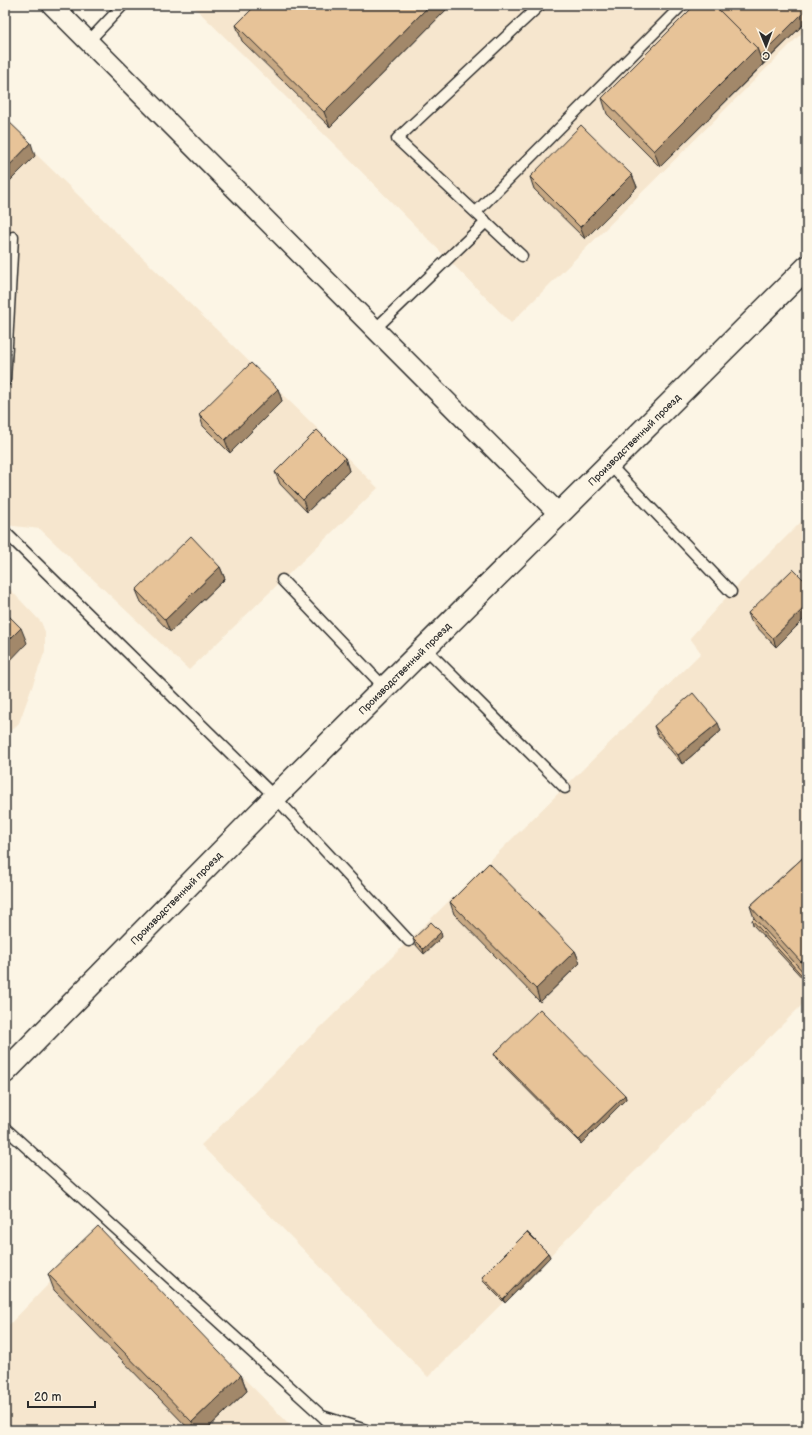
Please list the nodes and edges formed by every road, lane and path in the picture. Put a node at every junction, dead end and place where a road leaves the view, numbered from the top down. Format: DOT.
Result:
graph roads {
  1 [pos="52,5"];
  2 [pos="123,5"];
  3 [pos="540,5"];
  4 [pos="682,5"];
  5 [pos="88,42"];
  6 [pos="476,212"];
  7 [pos="486,222"];
  8 [pos="13,237"];
  9 [pos="522,256"];
  10 [pos="807,267"];
  11 [pos="375,329"];
  12 [pos="5,381"];
  13 [pos="609,464"];
  14 [pos="559,514"];
  15 [pos="5,532"];
  16 [pos="282,580"];
  17 [pos="731,592"];
  18 [pos="425,648"];
  19 [pos="385,688"];
  20 [pos="565,788"];
  21 [pos="275,797"];
  22 [pos="409,941"];
  23 [pos="5,1072"];
  24 [pos="5,1128"];
  25 [pos="322,1416"];
  26 [pos="336,1430"];
  27 [pos="366,1430"];
  1 -- 5 [label="street"];
  2 -- 5 [label="lane"];
  3 -- 6 [label="lane"];
  4 -- 6 [label="lane"];
  5 -- 11 [label="street"];
  6 -- 7 [label="lane"];
  7 -- 9 [label="lane"];
  7 -- 11 [label="lane"];
  8 -- 12 [label="lane"];
  10 -- 13 [label="street, Производственный проезд"];
  11 -- 14 [label="street"];
  13 -- 14 [label="street, Производственный проезд"];
  13 -- 17 [label="lane"];
  14 -- 18 [label="street, Производственный проезд"];
  15 -- 21 [label="lane"];
  16 -- 19 [label="lane"];
  18 -- 19 [label="street, Производственный проезд"];
  18 -- 20 [label="lane"];
  19 -- 21 [label="street, Производственный проезд"];
  21 -- 22 [label="lane"];
  21 -- 23 [label="street, Производственный проезд"];
  24 -- 25 [label="lane"];
  25 -- 26 [label="lane"];
  25 -- 27 [label="lane"];
}
